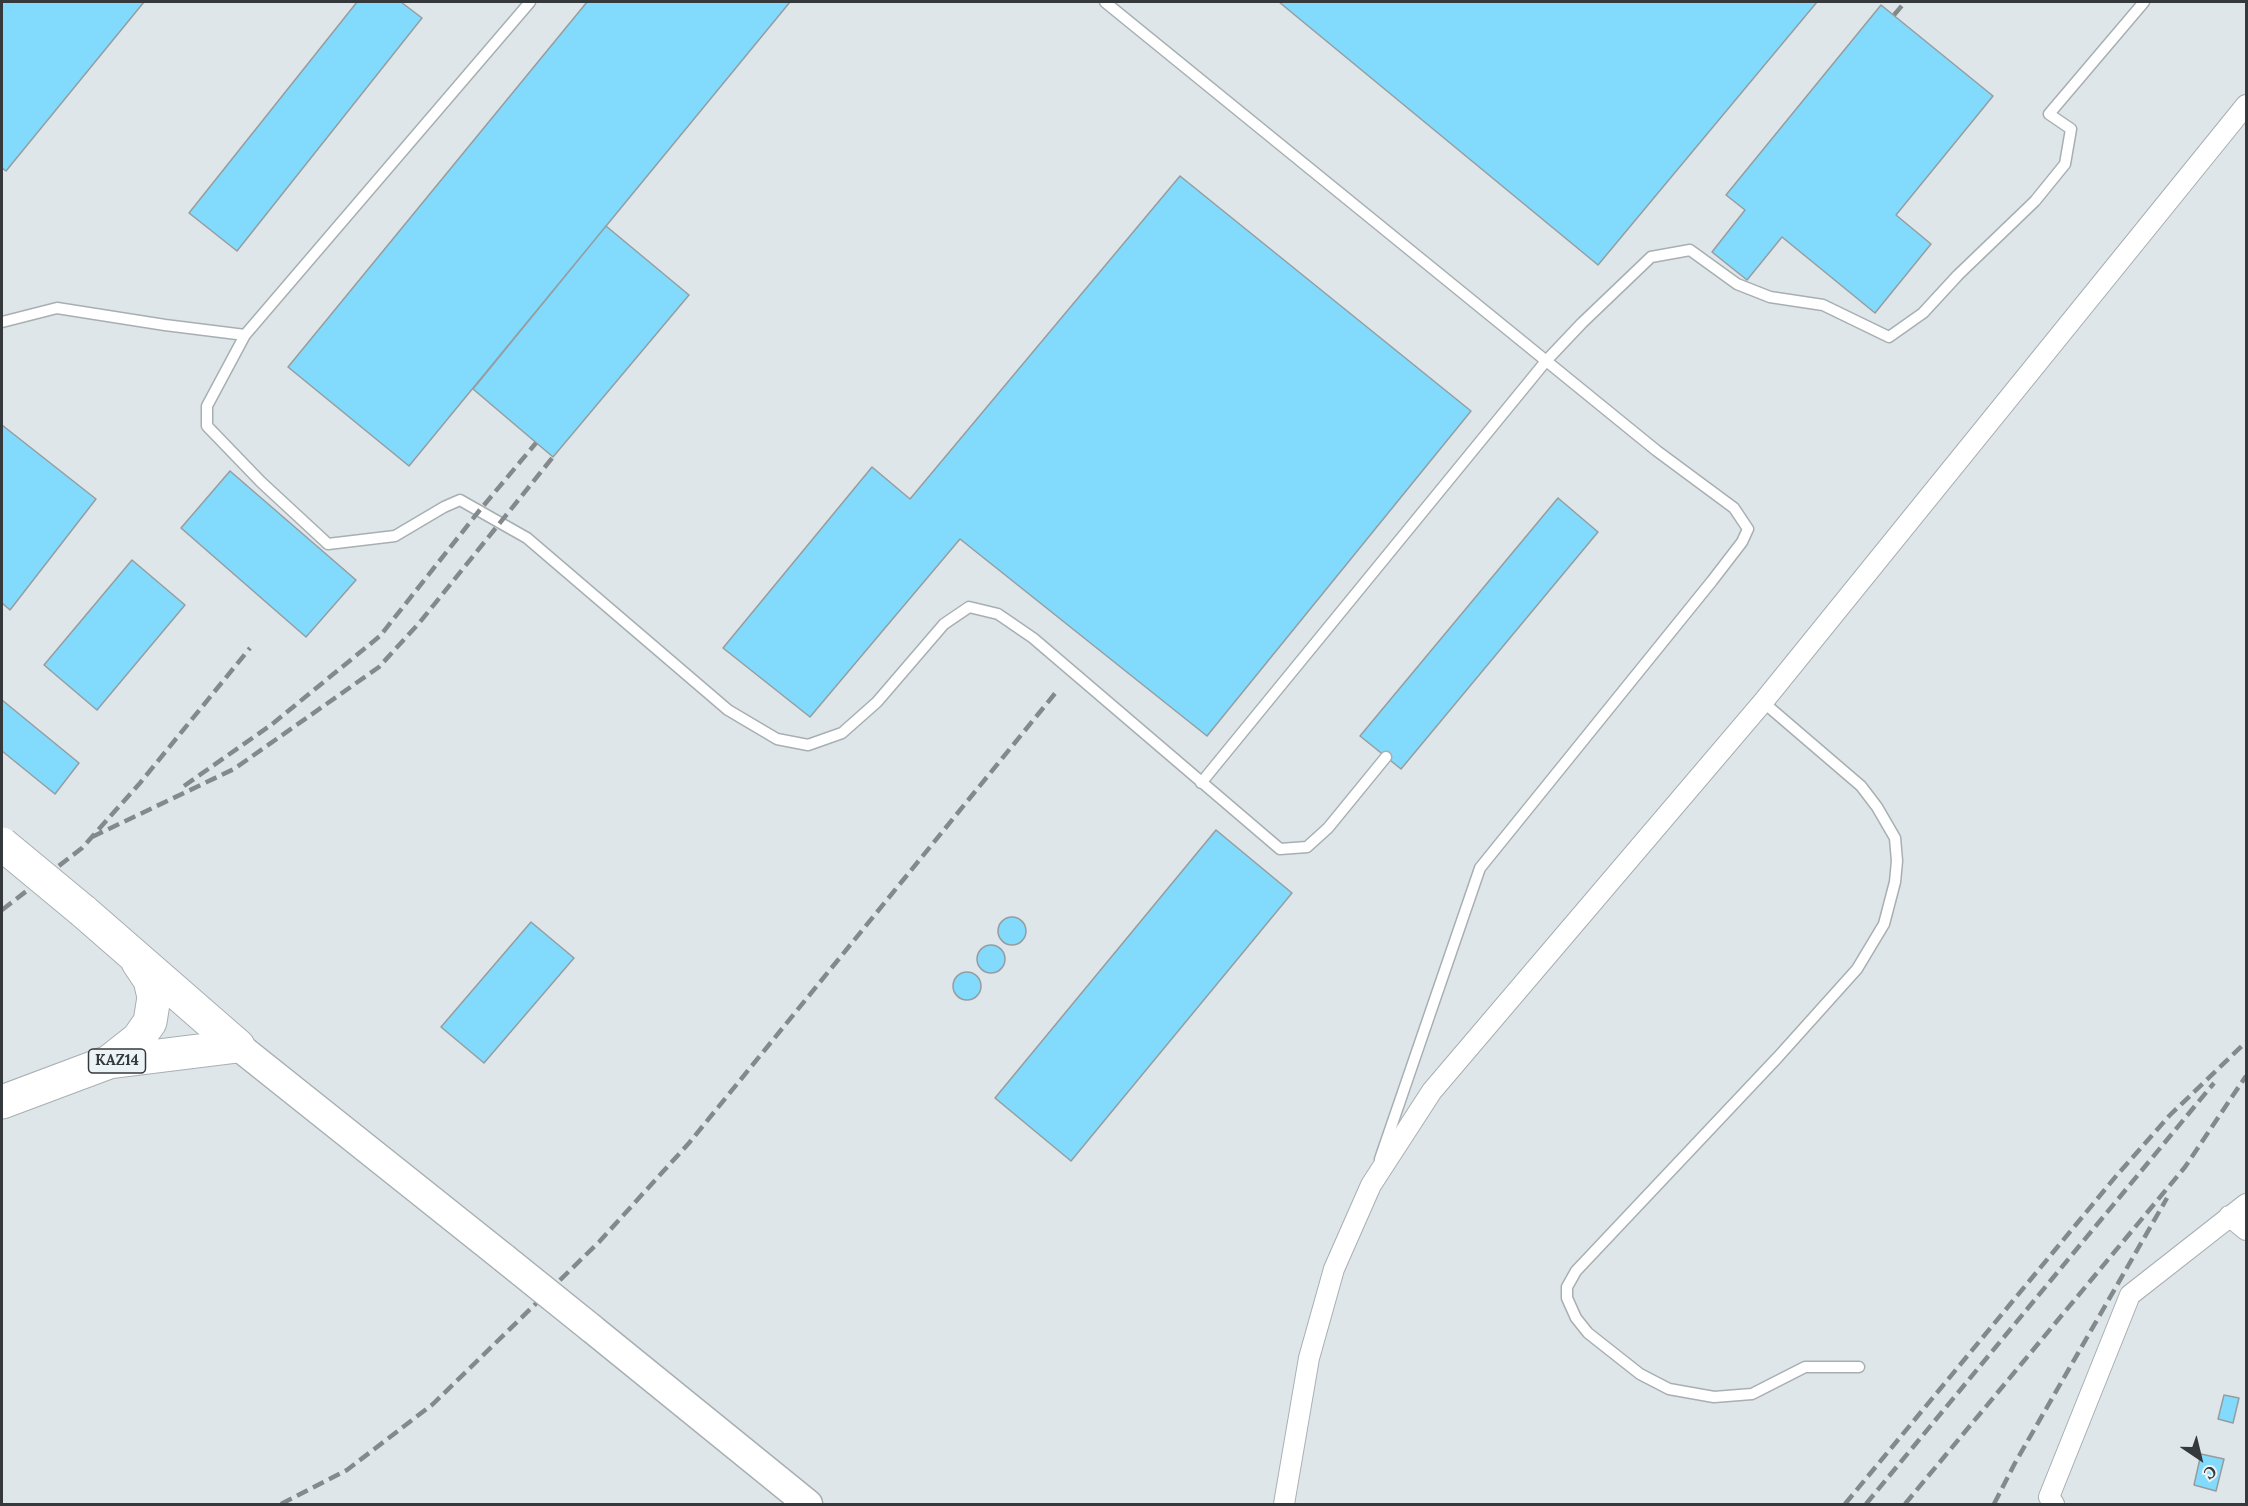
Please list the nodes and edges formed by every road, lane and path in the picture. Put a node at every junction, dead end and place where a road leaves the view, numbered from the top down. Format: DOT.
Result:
graph roads {
  1 [pos="530,2"];
  2 [pos="1105,2"];
  3 [pos="2144,2"];
  4 [pos="2247,105"];
  5 [pos="2,322"];
  6 [pos="245,335"];
  7 [pos="1546,361"];
  8 [pos="1763,702"];
  9 [pos="1386,757"];
  10 [pos="1201,783"];
  11 [pos="2,844"];
  12 [pos="134,955"];
  13 [pos="238,1046"];
  14 [pos="109,1062"];
  15 [pos="2,1102"];
  16 [pos="1371,1185"];
  17 [pos="2247,1204"];
  18 [pos="2229,1216"];
  19 [pos="2247,1230"];
  20 [pos="1859,1367"];
  21 [pos="2051,1501"];
  22 [pos="808,1504"];
  23 [pos="1284,1504"];
  1 -- 6 [label="lane"];
  2 -- 7 [label="lane"];
  3 -- 7 [label="lane"];
  4 -- 8 [label="street"];
  5 -- 6 [label="lane"];
  6 -- 10 [label="lane"];
  7 -- 10 [label="lane"];
  7 -- 16 [label="lane"];
  8 -- 16 [label="street"];
  8 -- 20 [label="lane"];
  9 -- 10 [label="lane"];
  11 -- 12 [label="highway, KAZ14, bridge"];
  12 -- 13 [label="highway, KAZ14"];
  12 -- 14 [label="highway, KAZ14"];
  13 -- 14 [label="highway, KAZ14"];
  13 -- 22 [label="main road, bridge"];
  14 -- 15 [label="highway, KAZ14"];
  16 -- 23 [label="street"];
  17 -- 18 [label="street"];
  18 -- 19 [label="street"];
  18 -- 21 [label="street"];
}
